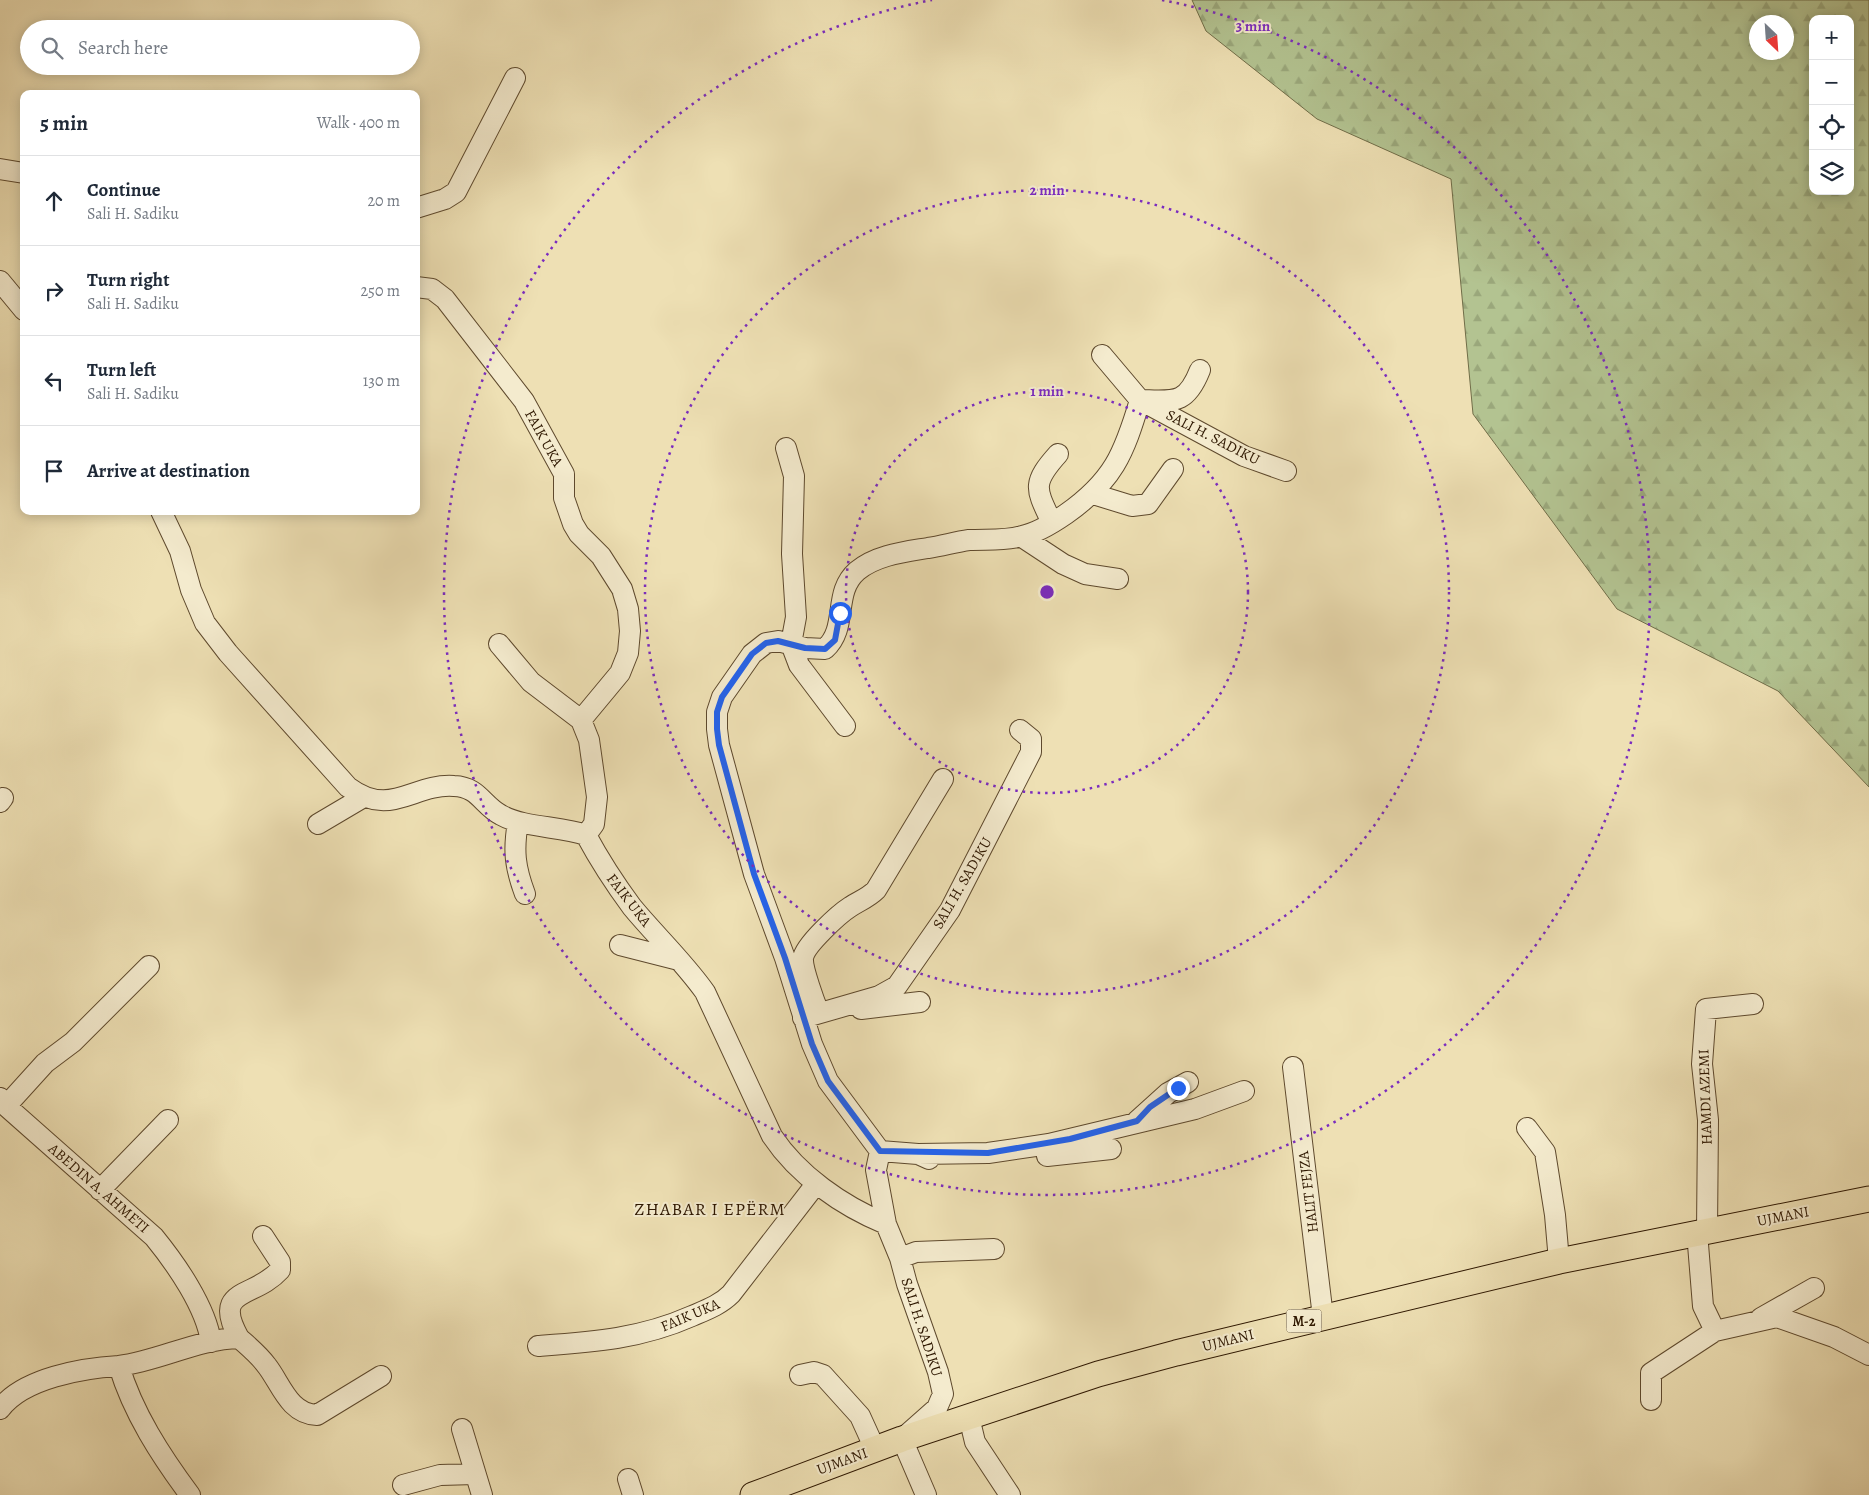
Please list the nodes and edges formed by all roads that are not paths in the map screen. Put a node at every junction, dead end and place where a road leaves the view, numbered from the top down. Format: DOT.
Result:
graph roads {
  1 [pos="515,78"];
  2 [pos="0,169"];
  3 [pos="20,172"];
  4 [pos="420,207"];
  5 [pos="0,281"];
  6 [pos="420,288"];
  7 [pos="20,305"];
  8 [pos="1102,355"];
  9 [pos="1200,370"];
  10 [pos="1140,400"];
  11 [pos="786,448"];
  12 [pos="1058,454"];
  13 [pos="1172,469"];
  14 [pos="1286,471"];
  15 [pos="1093,494"];
  16 [pos="163,515"];
  17 [pos="1052,523"];
  18 [pos="1022,536"];
  19 [pos="1118,580"];
  20 [pos="499,644"];
  21 [pos="791,644"];
  22 [pos="581,720"];
  23 [pos="845,726"];
  24 [pos="1020,730"];
  25 [pos="944,779"];
  26 [pos="362,798"];
  27 [pos="518,822"];
  28 [pos="318,824"];
  29 [pos="586,836"];
  30 [pos="525,894"];
  31 [pos="620,945"];
  32 [pos="679,960"];
  33 [pos="149,966"];
  34 [pos="920,1002"];
  35 [pos="1753,1004"];
  36 [pos="847,1006"];
  37 [pos="811,1016"];
  38 [pos="1293,1067"];
  39 [pos="1188,1082"];
  40 [pos="1244,1091"];
  41 [pos="3,1102"];
  42 [pos="168,1120"];
  43 [pos="1137,1121"];
  44 [pos="1526,1128"];
  45 [pos="1111,1149"];
  46 [pos="880,1151"];
  47 [pos="918,1154"];
  48 [pos="816,1184"];
  49 [pos="100,1190"];
  50 [pos="1869,1199"];
  51 [pos="886,1224"];
  52 [pos="1702,1232"];
  53 [pos="263,1236"];
  54 [pos="994,1249"];
  55 [pos="900,1258"];
  56 [pos="1560,1261"];
  57 [pos="1814,1288"];
  58 [pos="1323,1316"];
  59 [pos="1759,1319"];
  60 [pos="1715,1331"];
  61 [pos="239,1338"];
  62 [pos="211,1342"];
  63 [pos="538,1346"];
  64 [pos="1869,1355"];
  65 [pos="119,1366"];
  66 [pos="800,1375"];
  67 [pos="381,1376"];
  68 [pos="1652,1400"];
  69 [pos="0,1409"];
  70 [pos="969,1417"];
  71 [pos="462,1429"];
  72 [pos="902,1439"];
  73 [pos="874,1449"];
  74 [pos="475,1474"];
  75 [pos="404,1485"];
  76 [pos="190,1495"];
  77 [pos="482,1495"];
  78 [pos="753,1495"];
  79 [pos="926,1495"];
  80 [pos="1010,1495"];
  1 -- 4 [label="street"];
  2 -- 3 [label="street"];
  5 -- 7 [label="street"];
  6 -- 22 [label="street, FAIK UKA"];
  8 -- 10 [label="street, SALI H. SADIKU"];
  9 -- 10 [label="street, SALI H. SADIKU"];
  10 -- 14 [label="street, SALI H. SADIKU"];
  10 -- 15 [label="street"];
  11 -- 21 [label="street"];
  12 -- 17 [label="street"];
  13 -- 15 [label="street"];
  15 -- 17 [label="street"];
  16 -- 26 [label="street"];
  17 -- 18 [label="street"];
  18 -- 19 [label="street"];
  18 -- 21 [label="street"];
  20 -- 22 [label="street"];
  21 -- 23 [label="street"];
  21 -- 37 [label="street"];
  22 -- 29 [label="street"];
  24 -- 36 [label="street, SALI H. SADIKU"];
  25 -- 37 [label="street"];
  26 -- 27 [label="street"];
  26 -- 28 [label="street"];
  27 -- 29 [label="street"];
  27 -- 30 [label="street"];
  29 -- 32 [label="street, FAIK UKA"];
  31 -- 32 [label="street, FAIK UKA"];
  32 -- 48 [label="street, FAIK UKA"];
  33 -- 41 [label="street"];
  34 -- 36 [label="street, SALI H. SADIKU"];
  35 -- 52 [label="street, HAMDI AZEMI"];
  36 -- 37 [label="street, SALI H. SADIKU"];
  37 -- 46 [label="street"];
  38 -- 58 [label="street, HALIT FEJZA"];
  39 -- 43 [label="street"];
  40 -- 43 [label="street"];
  41 -- 49 [label="street, ABEDIN A. AHMETI"];
  42 -- 49 [label="street"];
  43 -- 47 [label="street"];
  44 -- 56 [label="street"];
  45 -- 47 [label="street"];
  46 -- 47 [label="street"];
  46 -- 51 [label="street, SALI H. SADIKU"];
  48 -- 51 [label="street, FAIK UKA"];
  48 -- 63 [label="street, FAIK UKA"];
  49 -- 62 [label="street, ABEDIN A. AHMETI"];
  50 -- 52 [label="main road, UJMANI / M-2"];
  51 -- 55 [label="street, SALI H. SADIKU"];
  52 -- 56 [label="main road, UJMANI / M-2"];
  52 -- 60 [label="street"];
  53 -- 61 [label="street"];
  54 -- 55 [label="street, SALI H. SADIKU"];
  55 -- 72 [label="street, SALI H. SADIKU"];
  56 -- 58 [label="main road, UJMANI / M-2"];
  57 -- 59 [label="street"];
  58 -- 70 [label="main road, UJMANI / M-2"];
  59 -- 60 [label="street"];
  59 -- 64 [label="street"];
  60 -- 68 [label="street"];
  61 -- 62 [label="street"];
  61 -- 67 [label="street"];
  62 -- 65 [label="street"];
  65 -- 69 [label="street"];
  65 -- 76 [label="street"];
  66 -- 73 [label="street, UJMANI"];
  70 -- 72 [label="main road, UJMANI / M-2"];
  70 -- 80 [label="street"];
  71 -- 74 [label="street"];
  72 -- 73 [label="main road, UJMANI / M-2"];
  72 -- 79 [label="street"];
  73 -- 78 [label="main road, UJMANI / M-2"];
  74 -- 75 [label="street"];
  74 -- 77 [label="street"];
}
